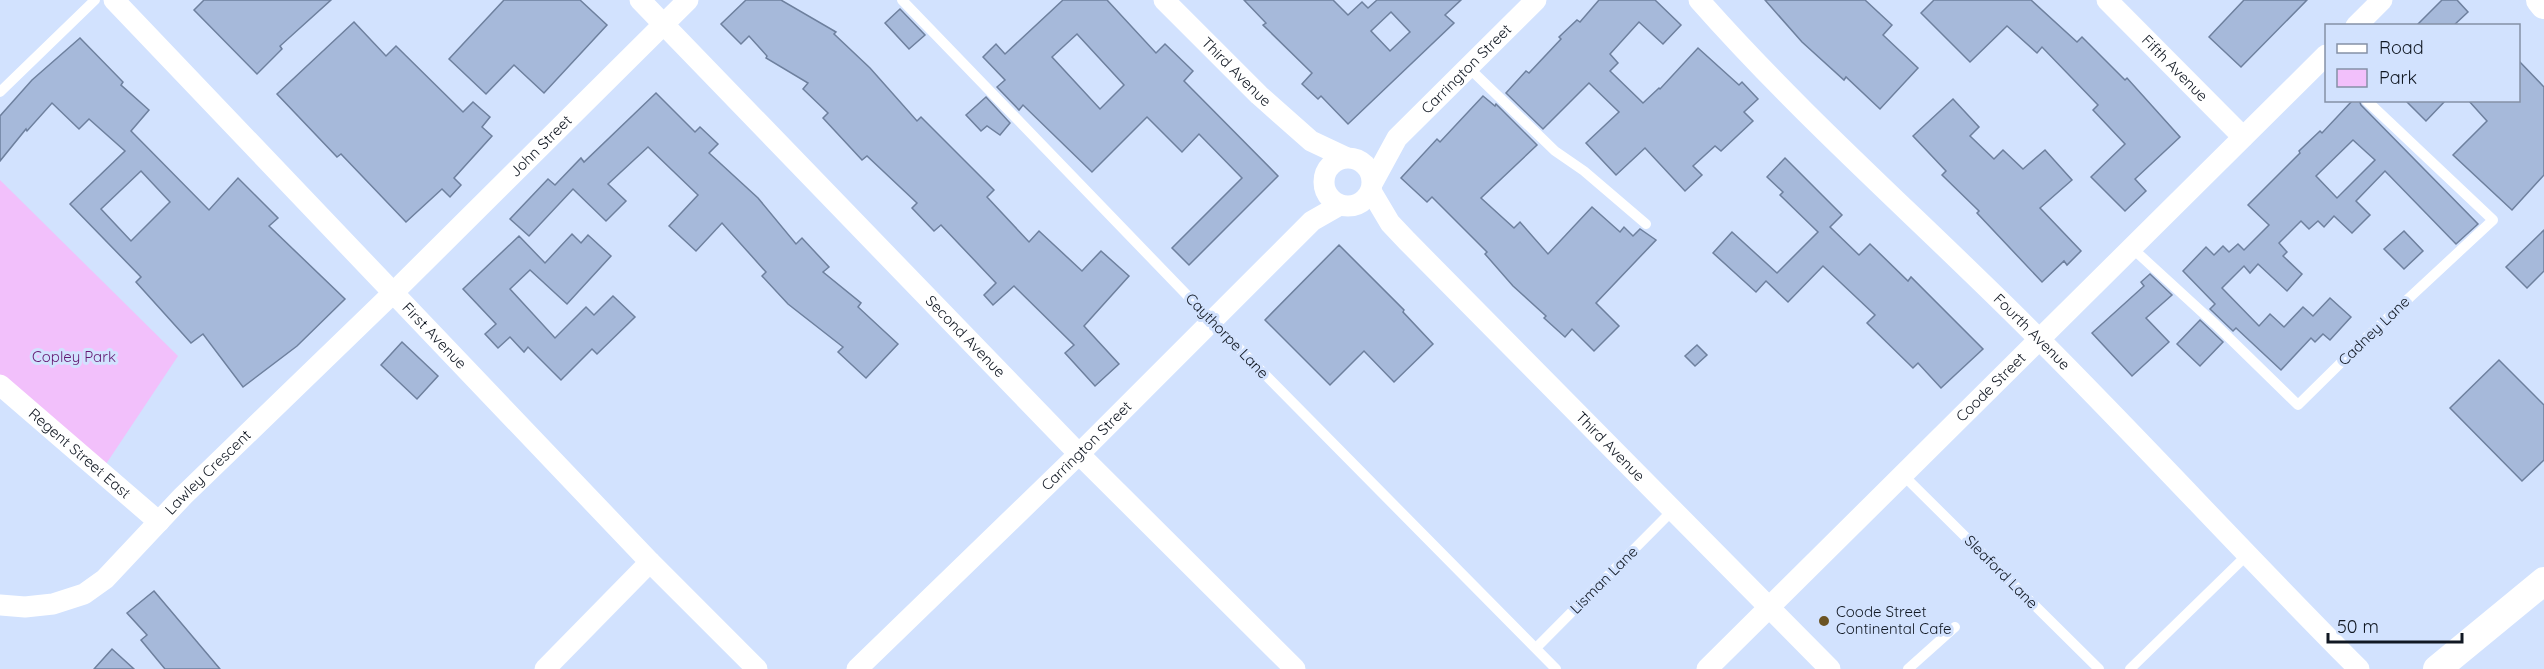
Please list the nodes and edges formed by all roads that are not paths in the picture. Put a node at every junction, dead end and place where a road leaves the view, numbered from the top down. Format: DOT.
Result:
graph roads {
  1 [pos="95,0"];
  2 [pos="114,0"];
  3 [pos="640,0"];
  4 [pos="688,0"];
  5 [pos="902,0"];
  6 [pos="1164,0"];
  7 [pos="1536,0"];
  8 [pos="1699,0"];
  9 [pos="2107,0"];
  10 [pos="2382,0"];
  11 [pos="2540,0"];
  12 [pos="2544,5"];
  13 [pos="664,24"];
  14 [pos="2358,24"];
  15 [pos="2325,60"];
  16 [pos="1468,67"];
  17 [pos="0,92"];
  18 [pos="2368,102"];
  19 [pos="2243,137"];
  20 [pos="1397,138"];
  21 [pos="1311,141"];
  22 [pos="1349,157"];
  23 [pos="1325,179"];
  24 [pos="1360,196"];
  25 [pos="1312,221"];
  26 [pos="1646,224"];
  27 [pos="2132,247"];
  28 [pos="394,292"];
  29 [pos="1212,321"];
  30 [pos="2040,340"];
  31 [pos="0,385"];
  32 [pos="1079,454"];
  33 [pos="1903,475"];
  34 [pos="1672,511"];
  35 [pos="159,522"];
  36 [pos="2246,556"];
  37 [pos="650,562"];
  38 [pos="2544,581"];
  39 [pos="0,605"];
  40 [pos="1770,607"];
  41 [pos="1954,627"];
  42 [pos="1536,648"];
  43 [pos="545,669"];
  44 [pos="757,669"];
  45 [pos="857,669"];
  46 [pos="1295,669"];
  47 [pos="1556,669"];
  48 [pos="1707,669"];
  49 [pos="1830,669"];
  50 [pos="1908,669"];
  51 [pos="2099,669"];
  52 [pos="2130,669"];
  53 [pos="2359,669"];
  54 [pos="2437,669"];
  1 -- 17 [label="lane"];
  2 -- 28 [label="street, First Avenue"];
  3 -- 13 [label="street, Second Avenue"];
  4 -- 13 [label="street, John Street"];
  5 -- 29 [label="lane, Caythorpe Lane"];
  6 -- 21 [label="street, Third Avenue"];
  7 -- 16 [label="street, Carrington Street"];
  8 -- 30 [label="street, Fourth Avenue"];
  9 -- 19 [label="street, Fifth Avenue"];
  10 -- 14 [label="street"];
  11 -- 12 [label="main road"];
  13 -- 28 [label="street, John Street"];
  13 -- 32 [label="street, Second Avenue"];
  15 -- 19 [label="street, Coode Street"];
  16 -- 20 [label="street, Carrington Street"];
  16 -- 26 [label="lane"];
  18 -- 27 [label="lane, Cadney Lane"];
  19 -- 27 [label="street, Coode Street"];
  20 -- 22 [label="street, Carrington Street"];
  20 -- 24 [label="street, Carrington Street"];
  21 -- 22 [label="street, Third Avenue"];
  21 -- 23 [label="street, Third Avenue"];
  22 -- 23 [label="street"];
  22 -- 24 [label="street"];
  23 -- 24 [label="street"];
  23 -- 25 [label="street, Carrington Street"];
  24 -- 25 [label="street, Carrington Street"];
  24 -- 34 [label="street, Third Avenue"];
  25 -- 29 [label="street, Carrington Street"];
  27 -- 30 [label="street, Coode Street"];
  28 -- 35 [label="street, Lawley Crescent"];
  28 -- 37 [label="street, First Avenue"];
  29 -- 32 [label="street, Carrington Street"];
  29 -- 42 [label="lane, Caythorpe Lane"];
  30 -- 33 [label="street, Coode Street"];
  30 -- 36 [label="street, Fourth Avenue"];
  31 -- 35 [label="street, Regent Street East"];
  32 -- 45 [label="street, Carrington Street"];
  32 -- 46 [label="street, Second Avenue"];
  33 -- 40 [label="street, Coode Street"];
  33 -- 51 [label="lane, Sleaford Lane"];
  34 -- 40 [label="street, Third Avenue"];
  34 -- 42 [label="lane, Lisman Lane"];
  35 -- 39 [label="street, Lawley Crescent"];
  36 -- 52 [label="lane"];
  36 -- 53 [label="street, Fourth Avenue"];
  37 -- 43 [label="street"];
  37 -- 44 [label="street, First Avenue"];
  38 -- 54 [label="main road"];
  40 -- 48 [label="street, Coode Street"];
  40 -- 49 [label="street, Third Avenue"];
  41 -- 50 [label="lane"];
  42 -- 47 [label="lane, Caythorpe Lane"];
}
